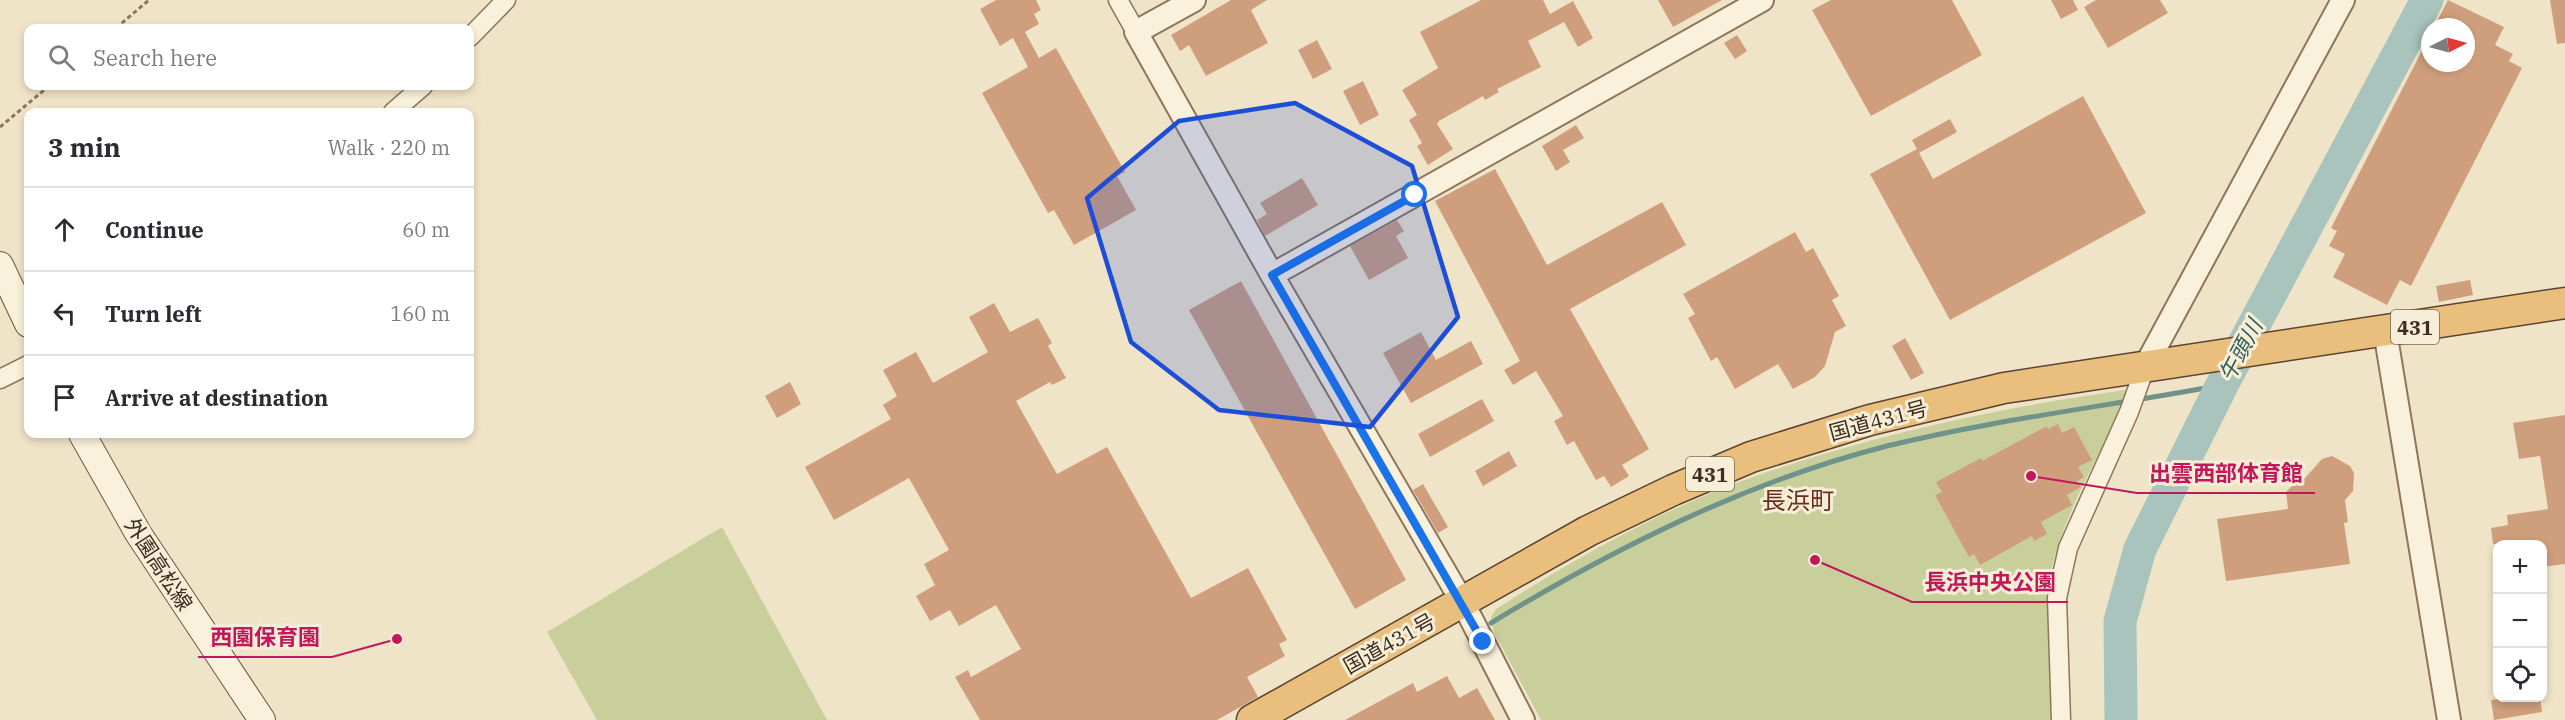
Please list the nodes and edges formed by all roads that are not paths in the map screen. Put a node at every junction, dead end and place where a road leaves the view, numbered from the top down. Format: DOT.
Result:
graph roads {
  1 [pos="506,0"];
  2 [pos="1118,0"];
  3 [pos="1194,0"];
  4 [pos="1761,0"];
  5 [pos="2343,0"];
  6 [pos="1136,32"];
  7 [pos="474,33"];
  8 [pos="418,90"];
  9 [pos="398,108"];
  10 [pos="0,265"];
  11 [pos="1272,275"];
  12 [pos="2565,303"];
  13 [pos="24,316"];
  14 [pos="2385,332"];
  15 [pos="24,367"];
  16 [pos="2142,378"];
  17 [pos="0,379"];
  18 [pos="84,438"];
  19 [pos="1463,603"];
  20 [pos="262,720"];
  21 [pos="1252,720"];
  22 [pos="1523,720"];
  23 [pos="2061,720"];
  24 [pos="2449,720"];
  1 -- 7 [label="street"];
  2 -- 6 [label="street"];
  3 -- 6 [label="street"];
  4 -- 11 [label="street"];
  5 -- 16 [label="street"];
  6 -- 11 [label="street"];
  8 -- 9 [label="street"];
  10 -- 13 [label="main road"];
  11 -- 19 [label="street"];
  12 -- 14 [label="highway, 国道431号 / 431"];
  14 -- 16 [label="highway, 国道431号 / 431"];
  14 -- 24 [label="street"];
  15 -- 17 [label="street"];
  16 -- 19 [label="highway, 国道431号 / 431"];
  16 -- 23 [label="street"];
  18 -- 20 [label="main road, 外園高松線"];
  19 -- 21 [label="highway, 国道431号 / 431"];
  19 -- 22 [label="street"];
}
